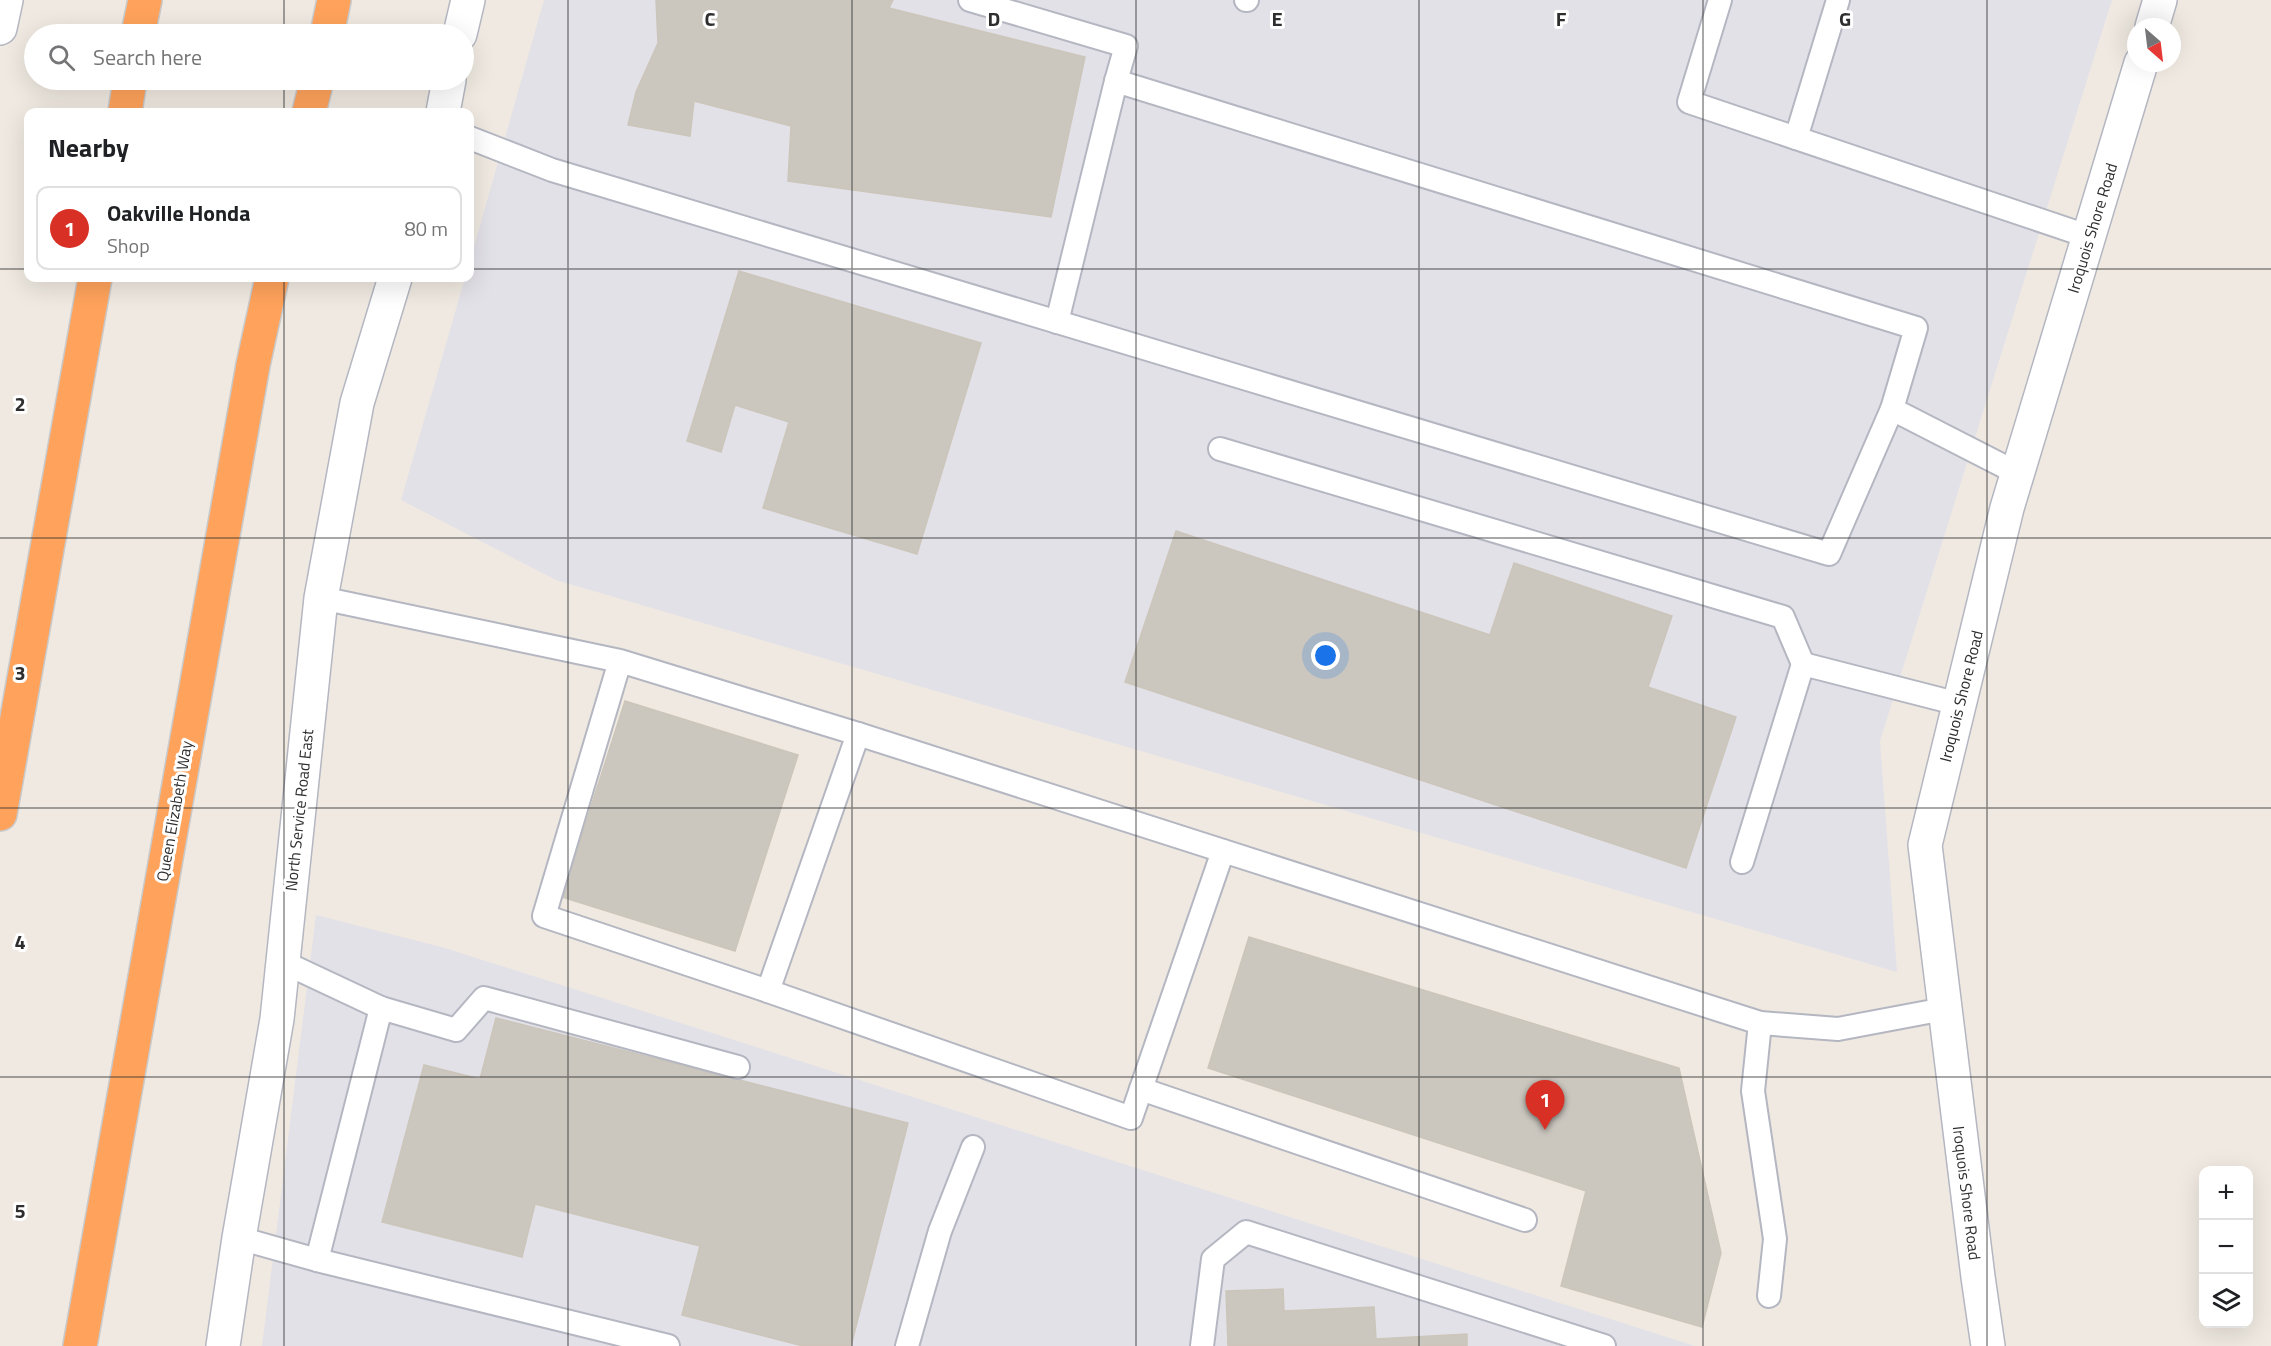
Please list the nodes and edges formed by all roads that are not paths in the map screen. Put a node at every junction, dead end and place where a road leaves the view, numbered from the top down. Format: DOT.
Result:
graph roads {
  1 [pos="6,0"];
  2 [pos="144,0"];
  3 [pos="334,0"];
  4 [pos="468,0"];
  5 [pos="970,0"];
  6 [pos="1720,0"];
  7 [pos="1838,0"];
  8 [pos="2160,0"];
  9 [pos="2155,18"];
  10 [pos="140,24"];
  11 [pos="329,24"];
  12 [pos="462,24"];
  13 [pos="0,28"];
  14 [pos="2138,72"];
  15 [pos="1116,81"];
  16 [pos="128,90"];
  17 [pos="314,90"];
  18 [pos="447,90"];
  19 [pos="125,108"];
  20 [pos="310,108"];
  21 [pos="443,108"];
  22 [pos="1796,138"];
  23 [pos="474,140"];
  24 [pos="2090,237"];
  25 [pos="94,282"];
  26 [pos="272,282"];
  27 [pos="394,282"];
  28 [pos="1057,322"];
  29 [pos="1892,409"];
  30 [pos="1220,449"];
  31 [pos="2017,473"];
  32 [pos="321,598"];
  33 [pos="620,661"];
  34 [pos="1803,664"];
  35 [pos="1959,704"];
  36 [pos="858,734"];
  37 [pos="0,814"];
  38 [pos="1223,851"];
  39 [pos="1742,862"];
  40 [pos="283,962"];
  41 [pos="768,991"];
  42 [pos="381,1008"];
  43 [pos="1944,1009"];
  44 [pos="1760,1023"];
  45 [pos="738,1067"];
  46 [pos="1141,1089"];
  47 [pos="973,1148"];
  48 [pos="1525,1220"];
  49 [pos="239,1238"];
  50 [pos="317,1260"];
  51 [pos="1769,1296"];
  52 [pos="80,1346"];
  53 [pos="223,1346"];
  54 [pos="668,1346"];
  55 [pos="907,1346"];
  56 [pos="1203,1346"];
  57 [pos="1604,1346"];
  58 [pos="1988,1346"];
  1 -- 13 [label="main road"];
  2 -- 10 [label="highway"];
  3 -- 11 [label="highway"];
  4 -- 12 [label="main road"];
  5 -- 15 [label="lane"];
  6 -- 22 [label="lane"];
  7 -- 22 [label="lane"];
  8 -- 9 [label="main road"];
  14 -- 24 [label="main road, Iroquois Shore Road"];
  15 -- 28 [label="lane"];
  15 -- 29 [label="lane"];
  16 -- 19 [label="highway"];
  17 -- 20 [label="highway"];
  18 -- 21 [label="main road"];
  22 -- 24 [label="lane"];
  23 -- 28 [label="lane"];
  24 -- 31 [label="main road, Iroquois Shore Road"];
  25 -- 37 [label="highway"];
  26 -- 52 [label="highway, Queen Elizabeth Way"];
  27 -- 32 [label="main road, North Service Road East"];
  28 -- 29 [label="lane"];
  29 -- 31 [label="lane"];
  30 -- 34 [label="lane"];
  31 -- 35 [label="main road, Iroquois Shore Road"];
  32 -- 33 [label="lane"];
  32 -- 40 [label="main road, North Service Road East"];
  33 -- 36 [label="lane"];
  33 -- 41 [label="lane"];
  34 -- 35 [label="lane"];
  34 -- 39 [label="lane"];
  35 -- 43 [label="main road, Iroquois Shore Road"];
  36 -- 38 [label="lane"];
  36 -- 41 [label="lane"];
  38 -- 44 [label="lane"];
  38 -- 46 [label="lane"];
  40 -- 42 [label="lane"];
  40 -- 49 [label="main road, North Service Road East"];
  41 -- 46 [label="lane"];
  42 -- 45 [label="lane"];
  42 -- 50 [label="lane"];
  43 -- 44 [label="lane"];
  43 -- 58 [label="main road, Iroquois Shore Road"];
  44 -- 51 [label="lane"];
  46 -- 48 [label="lane"];
  47 -- 55 [label="lane"];
  49 -- 50 [label="lane"];
  49 -- 53 [label="main road, North Service Road East"];
  50 -- 54 [label="lane"];
  56 -- 57 [label="lane"];
}
